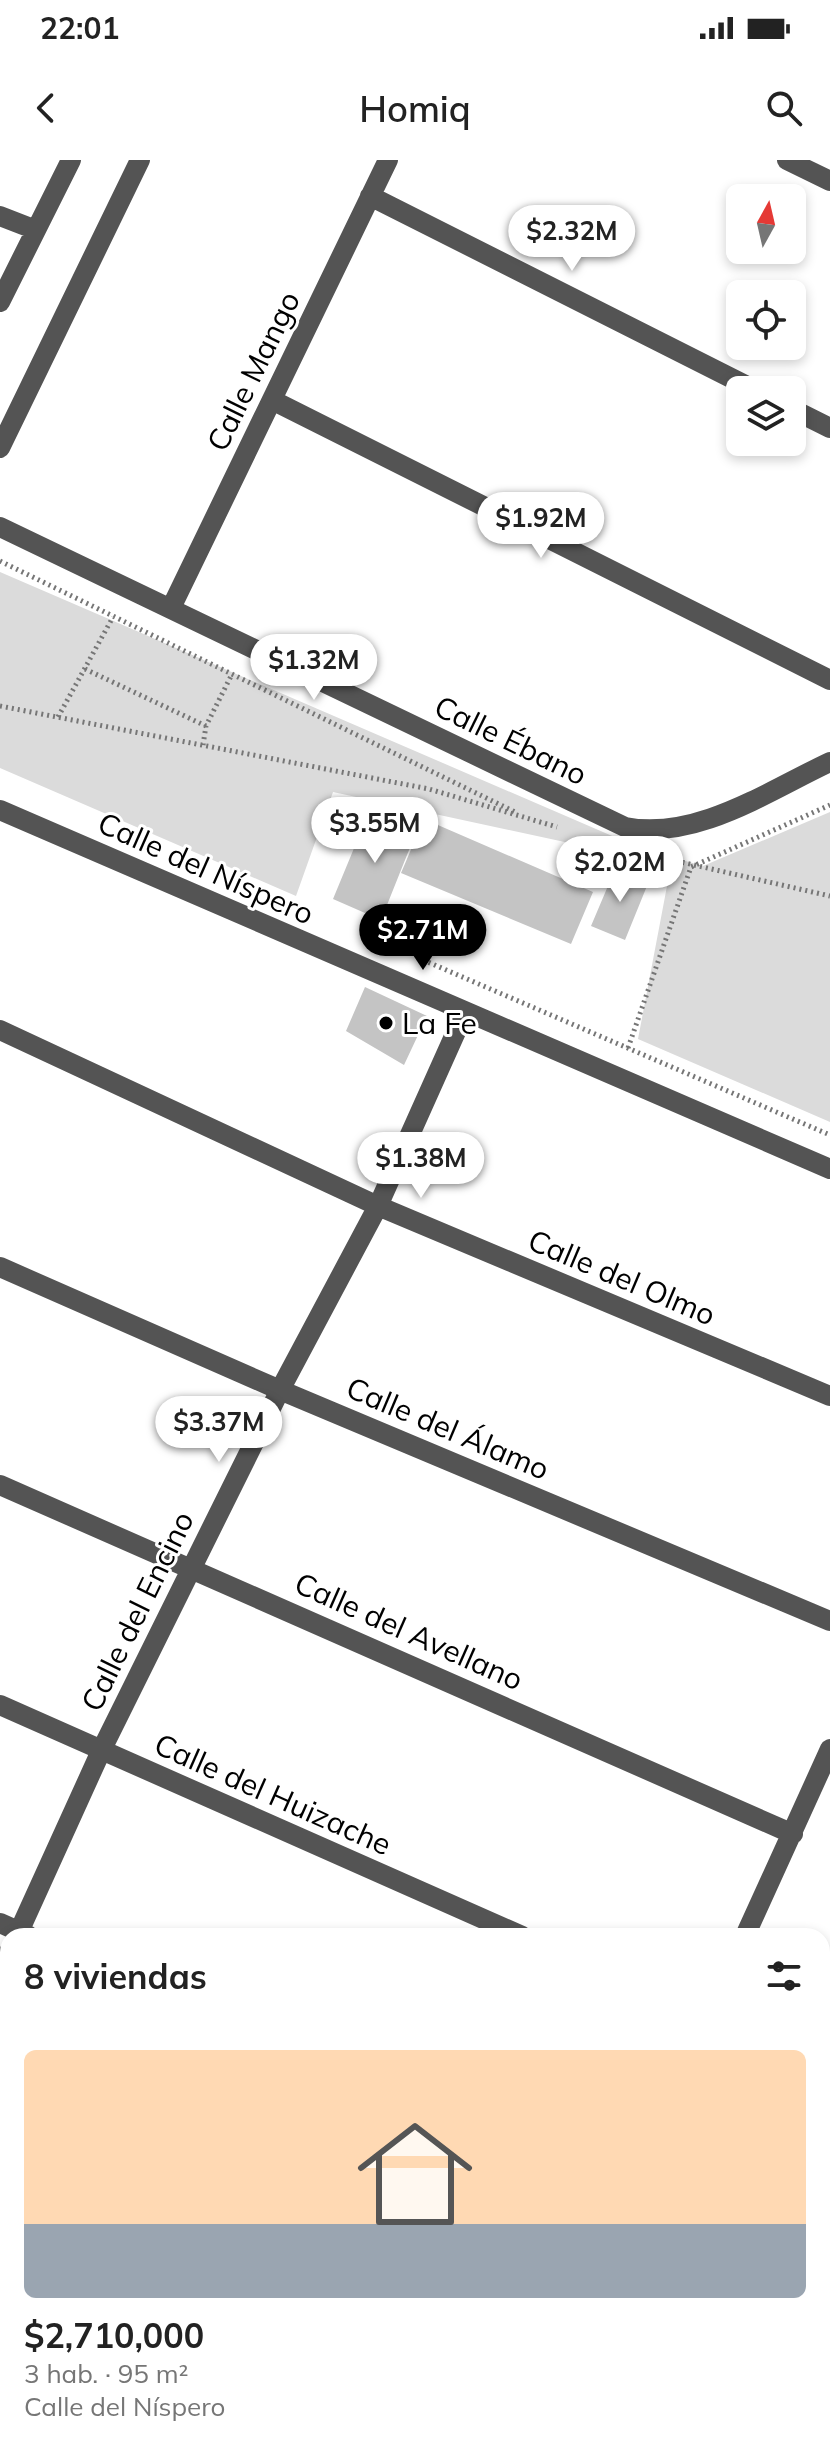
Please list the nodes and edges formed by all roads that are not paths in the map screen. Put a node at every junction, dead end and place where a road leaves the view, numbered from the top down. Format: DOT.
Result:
graph roads {
  1 [pos="71,160"];
  2 [pos="140,160"];
  3 [pos="388,160"];
  4 [pos="787,160"];
  5 [pos="830,181"];
  6 [pos="370,196"];
  7 [pos="0,216"];
  8 [pos="36,230"];
  9 [pos="0,302"];
  10 [pos="727,376"];
  11 [pos="272,400"];
  12 [pos="806,416"];
  13 [pos="830,428"];
  14 [pos="0,448"];
  15 [pos="0,527"];
  16 [pos="171,608"];
  17 [pos="830,680"];
  18 [pos="830,762"];
  19 [pos="0,810"];
  20 [pos="464,1014"];
  21 [pos="0,1030"];
  22 [pos="830,1169"];
  23 [pos="378,1206"];
  24 [pos="0,1267"];
  25 [pos="280,1390"];
  26 [pos="830,1396"];
  27 [pos="0,1485"];
  28 [pos="193,1568"];
  29 [pos="830,1621"];
  30 [pos="0,1705"];
  31 [pos="830,1749"];
  32 [pos="101,1751"];
  33 [pos="793,1834"];
  34 [pos="18,1928"];
  35 [pos="504,1928"];
  36 [pos="749,1928"];
  1 -- 8 [label="street"];
  2 -- 14 [label="street"];
  3 -- 6 [label="street, Calle Mango"];
  4 -- 5 [label="street"];
  6 -- 10 [label="street"];
  6 -- 11 [label="street, Calle Mango"];
  7 -- 8 [label="street"];
  8 -- 9 [label="street"];
  11 -- 16 [label="street, Calle Mango"];
  11 -- 17 [label="street"];
  12 -- 13 [label="street"];
  15 -- 16 [label="street, Calle Ébano"];
  16 -- 18 [label="street, Calle Ébano"];
  19 -- 20 [label="street, Calle del Níspero"];
  20 -- 22 [label="street, Calle del Níspero"];
  20 -- 23 [label="street, Calle del Encino"];
  21 -- 23 [label="street, Calle del Olmo"];
  23 -- 25 [label="street, Calle del Encino"];
  23 -- 26 [label="street, Calle del Olmo"];
  24 -- 25 [label="street, Calle del Álamo"];
  25 -- 28 [label="street, Calle del Encino"];
  25 -- 29 [label="street, Calle del Álamo"];
  27 -- 28 [label="street, Calle del Avellano"];
  28 -- 32 [label="street, Calle del Encino"];
  28 -- 33 [label="street, Calle del Avellano"];
  30 -- 32 [label="street, Calle del Huizache"];
  31 -- 33 [label="street"];
  32 -- 34 [label="street, Calle del Encino"];
  32 -- 35 [label="street, Calle del Huizache"];
  33 -- 36 [label="street"];
}
